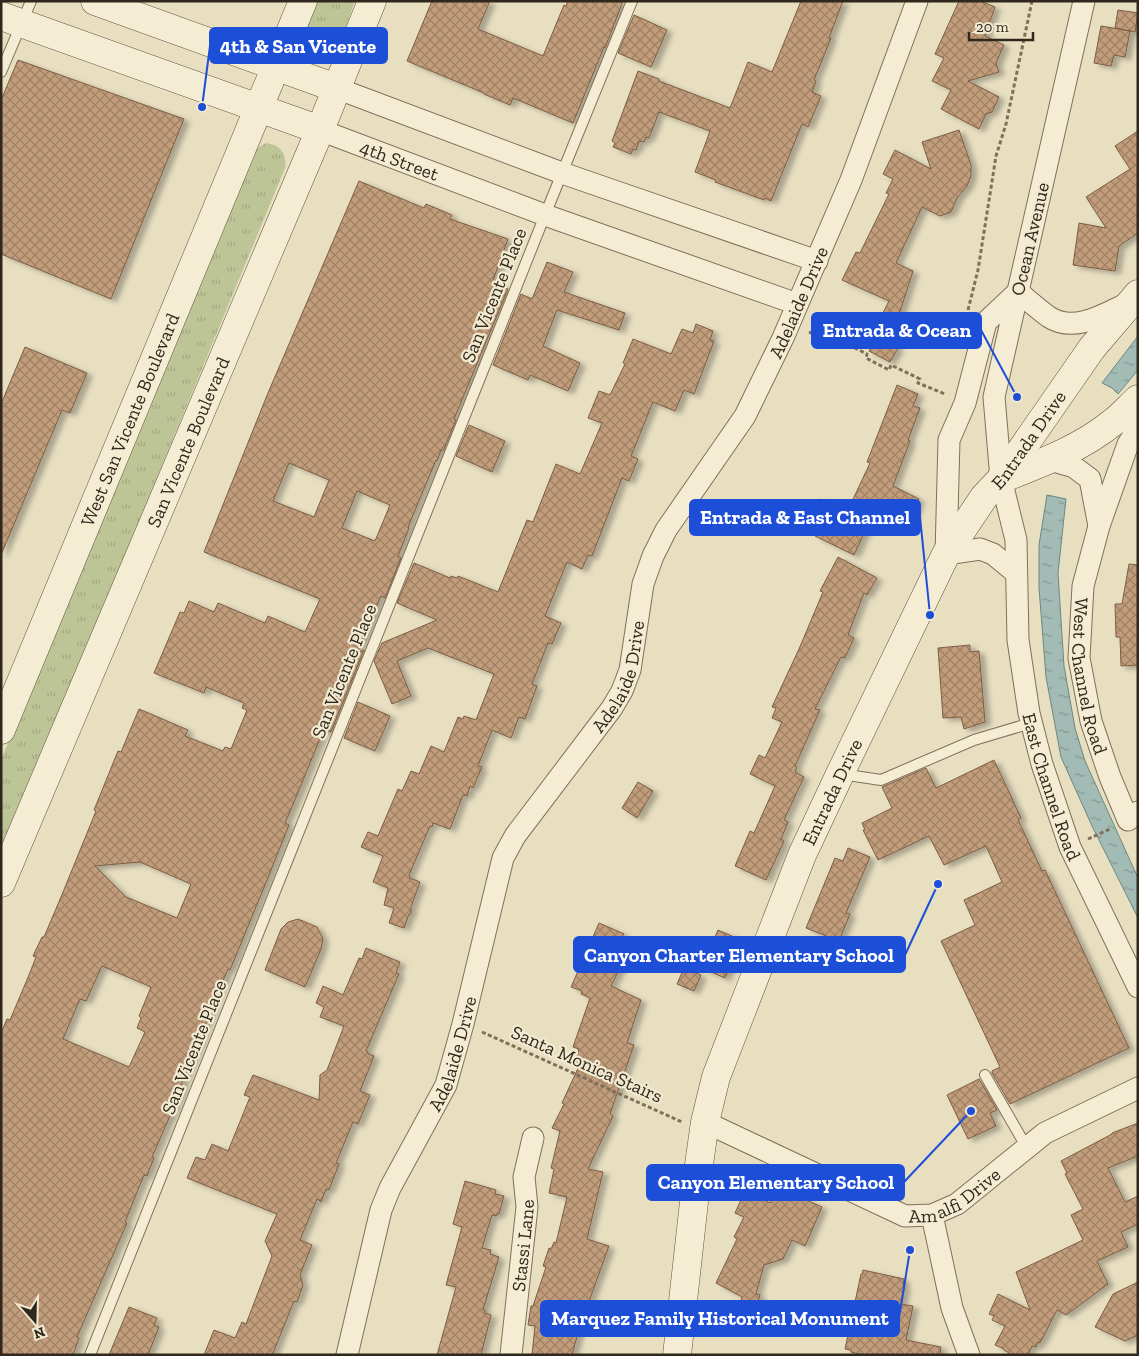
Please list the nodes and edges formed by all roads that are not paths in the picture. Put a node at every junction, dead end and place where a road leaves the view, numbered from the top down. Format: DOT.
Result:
graph roads {
  1 [pos="95,1"];
  2 [pos="304,1"];
  3 [pos="372,1"];
  4 [pos="632,1"];
  5 [pos="917,1"];
  6 [pos="1084,1"];
  7 [pos="18,14"];
  8 [pos="276,66"];
  9 [pos="1,72"];
  10 [pos="336,88"];
  11 [pos="258,108"];
  12 [pos="320,130"];
  13 [pos="562,173"];
  14 [pos="545,215"];
  15 [pos="817,261"];
  16 [pos="1018,292"];
  17 [pos="1134,298"];
  18 [pos="797,304"];
  19 [pos="1138,399"];
  20 [pos="1138,428"];
  21 [pos="1050,460"];
  22 [pos="1001,479"];
  23 [pos="1099,526"];
  24 [pos="946,554"];
  25 [pos="1016,573"];
  26 [pos="1031,723"];
  27 [pos="1,730"];
  28 [pos="840,774"];
  29 [pos="1133,816"];
  30 [pos="1,883"];
  31 [pos="1138,988"];
  32 [pos="985,1075"];
  33 [pos="1138,1088"];
  34 [pos="705,1122"];
  35 [pos="533,1138"];
  36 [pos="1026,1148"];
  37 [pos="932,1216"];
  38 [pos="90,1355"];
  39 [pos="347,1355"];
  40 [pos="511,1355"];
  41 [pos="677,1355"];
  42 [pos="969,1355"];
  1 -- 8 [label="street"];
  2 -- 8 [label="street"];
  3 -- 10 [label="street, San Vicente Boulevard"];
  4 -- 13 [label="lane, San Vicente Place"];
  5 -- 15 [label="street, Adelaide Drive"];
  6 -- 16 [label="street, Ocean Avenue"];
  7 -- 9 [label="lane"];
  7 -- 11 [label="street, 4th Street"];
  8 -- 10 [label="street"];
  8 -- 11 [label="street"];
  10 -- 12 [label="street, San Vicente Boulevard"];
  10 -- 13 [label="street"];
  11 -- 12 [label="street, 4th Street"];
  11 -- 27 [label="street, West San Vicente Boulevard"];
  12 -- 14 [label="street, 4th Street"];
  12 -- 30 [label="street, San Vicente Boulevard"];
  13 -- 14 [label="lane, San Vicente Place"];
  13 -- 15 [label="street"];
  14 -- 18 [label="street, 4th Street"];
  14 -- 38 [label="lane, San Vicente Place"];
  15 -- 18 [label="street, Adelaide Drive"];
  16 -- 17 [label="street"];
  16 -- 22 [label="street, Ocean Avenue"];
  16 -- 24 [label="street"];
  17 -- 22 [label="street, Entrada Drive"];
  18 -- 39 [label="street, Adelaide Drive"];
  19 -- 21 [label="street"];
  20 -- 23 [label="street, West Channel Road"];
  21 -- 22 [label="street"];
  21 -- 23 [label="street, West Channel Road"];
  22 -- 24 [label="street, Entrada Drive"];
  22 -- 25 [label="street, East Channel Road"];
  23 -- 29 [label="street, West Channel Road"];
  24 -- 25 [label="street"];
  24 -- 28 [label="street, Entrada Drive"];
  25 -- 26 [label="street, East Channel Road"];
  26 -- 28 [label="lane"];
  26 -- 31 [label="street, East Channel Road"];
  28 -- 34 [label="street, Entrada Drive"];
  32 -- 36 [label="lane"];
  33 -- 36 [label="street, Amalfi Drive"];
  34 -- 37 [label="street, Amalfi Drive"];
  34 -- 41 [label="street, Entrada Drive"];
  35 -- 40 [label="street, Stassi Lane"];
  36 -- 37 [label="street, Amalfi Drive"];
  37 -- 42 [label="street"];
}
